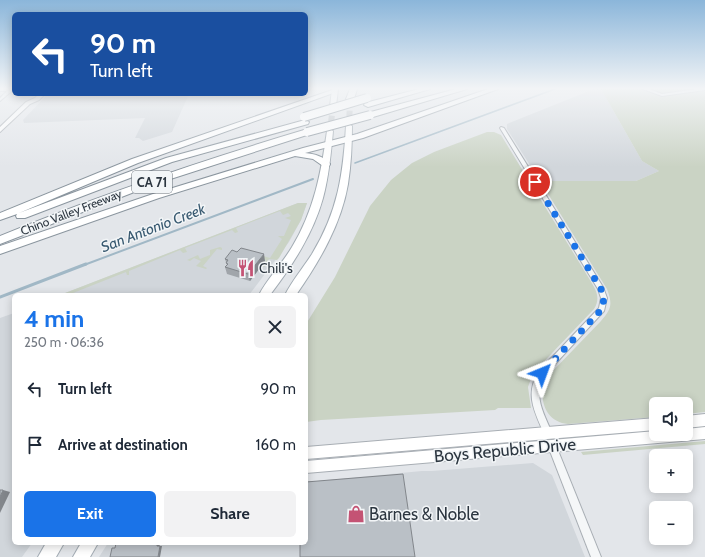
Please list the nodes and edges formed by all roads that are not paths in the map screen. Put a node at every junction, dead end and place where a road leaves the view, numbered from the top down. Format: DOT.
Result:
graph roads {
  1 [pos="16,115"];
  2 [pos="23,115"];
  3 [pos="264,115"];
  4 [pos="321,115"];
  5 [pos="370,115"];
  6 [pos="419,115"];
  7 [pos="349,126"];
  8 [pos="502,128"];
  9 [pos="0,130"];
  10 [pos="330,131"];
  11 [pos="0,134"];
  12 [pos="348,139"];
  13 [pos="329,144"];
  14 [pos="287,156"];
  15 [pos="326,164"];
  16 [pos="0,216"];
  17 [pos="0,224"];
  18 [pos="0,240"];
  19 [pos="0,250"];
  20 [pos="265,293"];
  21 [pos="291,293"];
  22 [pos="705,420"];
  23 [pos="693,421"];
  24 [pos="649,425"];
  25 [pos="548,433"];
  26 [pos="705,433"];
  27 [pos="552,446"];
  28 [pos="308,453"];
  29 [pos="308,467"];
  30 [pos="55,545"];
  31 [pos="89,545"];
  32 [pos="46,557"];
  33 [pos="81,557"];
  34 [pos="596,557"];
  1 -- 9 [label="main road"];
  2 -- 11 [label="main road"];
  3 -- 16 [label="highway"];
  4 -- 17 [label="highway, Chino Valley Freeway / CA 71"];
  5 -- 18 [label="highway, Chino Valley Freeway / CA 71, bridge"];
  6 -- 12 [label="highway"];
  7 -- 12 [label="main road"];
  8 -- 25 [label="street"];
  10 -- 13 [label="main road"];
  12 -- 13 [label="highway"];
  12 -- 21 [label="main road"];
  13 -- 14 [label="highway"];
  13 -- 15 [label="main road"];
  14 -- 15 [label="highway"];
  14 -- 19 [label="highway"];
  15 -- 20 [label="main road"];
  22 -- 23 [label="main road"];
  24 -- 25 [label="main road, Boys Republic Drive"];
  25 -- 27 [label="street"];
  25 -- 28 [label="main road, Boys Republic Drive"];
  26 -- 27 [label="main road, Boys Republic Drive"];
  27 -- 29 [label="main road, Boys Republic Drive"];
  27 -- 34 [label="street"];
  30 -- 32 [label="main road"];
  31 -- 33 [label="main road"];
}
